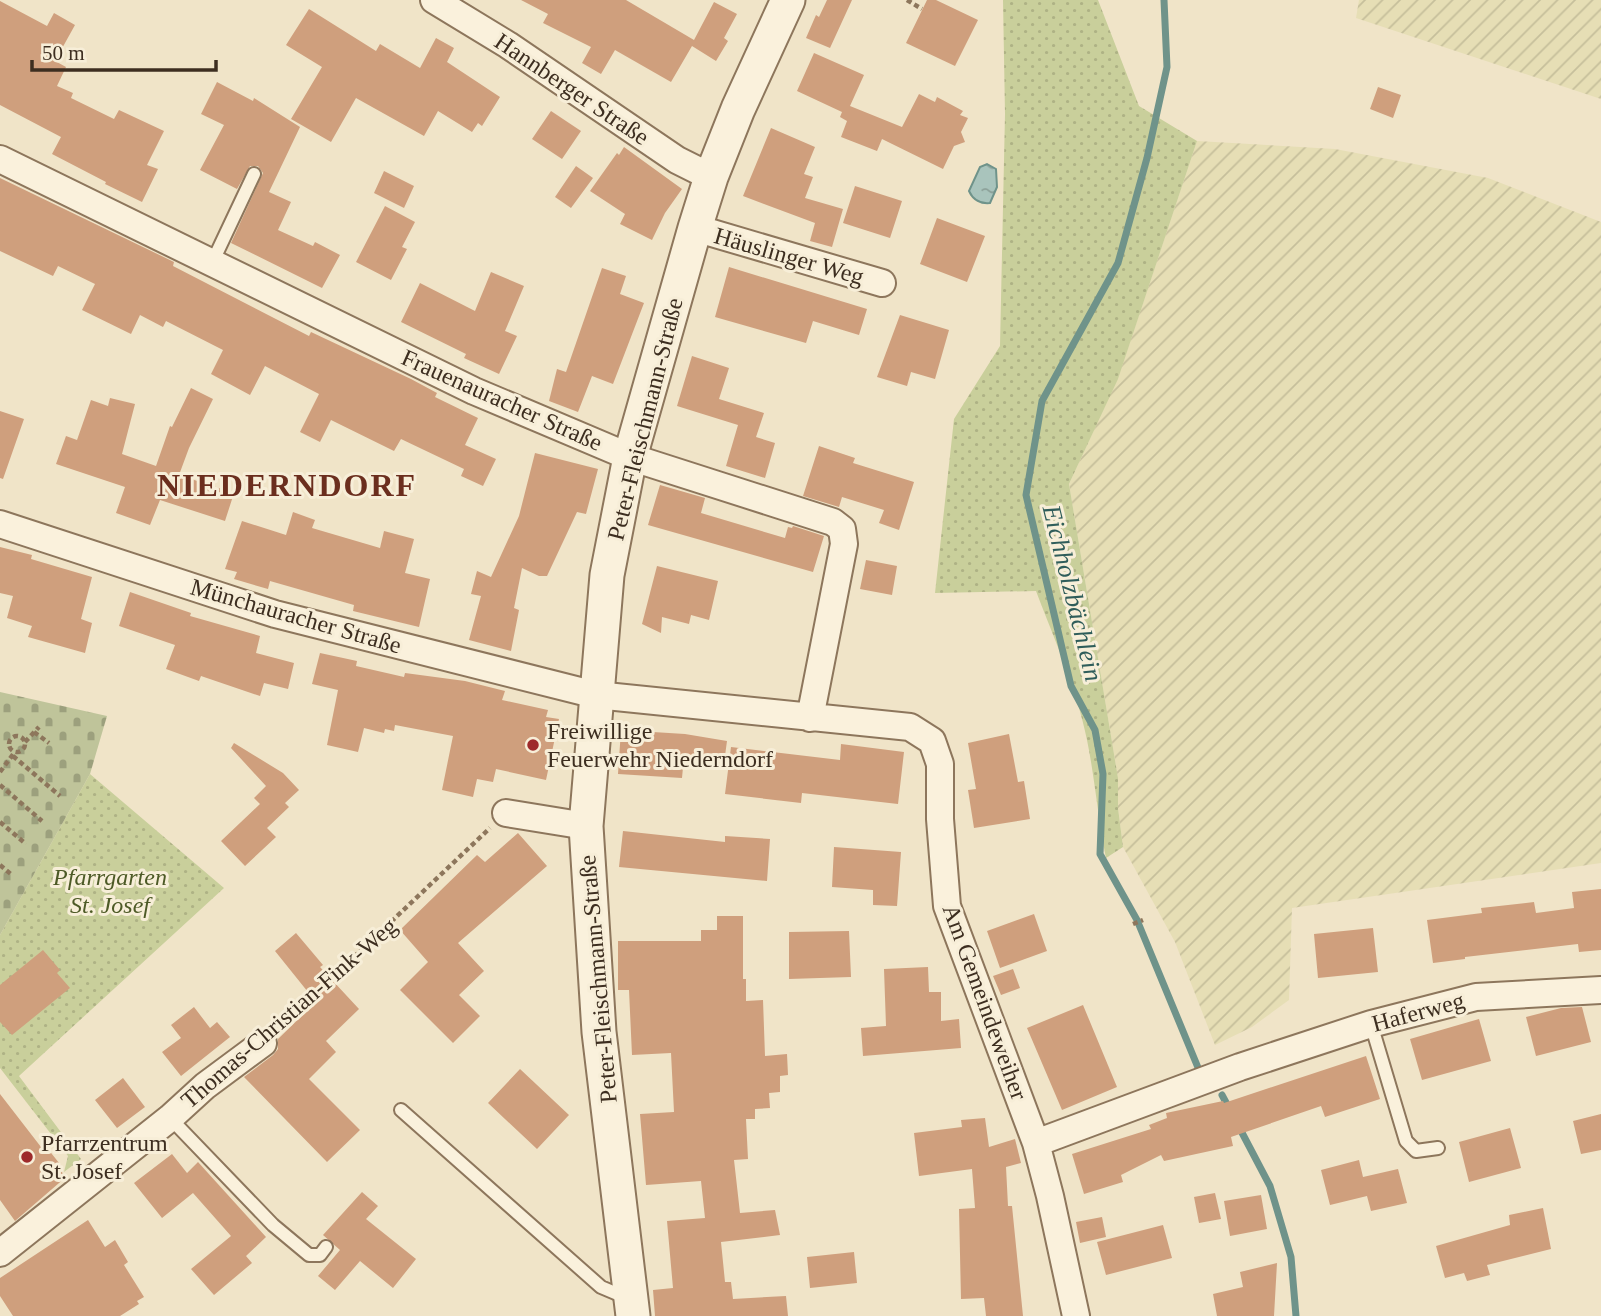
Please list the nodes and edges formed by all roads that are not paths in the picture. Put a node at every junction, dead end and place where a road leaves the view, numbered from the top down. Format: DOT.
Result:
graph roads {
  1 [pos="434,0"];
  2 [pos="788,0"];
  3 [pos="0,159"];
  4 [pos="254,174"];
  5 [pos="711,177"];
  6 [pos="695,228"];
  7 [pos="212,262"];
  8 [pos="882,284"];
  9 [pos="630,457"];
  10 [pos="0,524"];
  11 [pos="596,695"];
  12 [pos="810,718"];
  13 [pos="506,813"];
  14 [pos="586,826"];
  15 [pos="1601,990"];
  16 [pos="1371,1024"];
  17 [pos="263,1043"];
  18 [pos="401,1110"];
  19 [pos="170,1118"];
  20 [pos="1036,1143"];
  21 [pos="1438,1148"];
  22 [pos="326,1247"];
  23 [pos="0,1253"];
  24 [pos="632,1308"];
  25 [pos="1076,1316"];
  1 -- 5 [label="street, Hannberger Straße"];
  2 -- 5 [label="street, Peter-Fleischmann-Straße"];
  3 -- 7 [label="street, Frauenauracher Straße"];
  4 -- 7 [label="lane"];
  5 -- 6 [label="street, Peter-Fleischmann-Straße"];
  6 -- 8 [label="street, Häuslinger Weg"];
  6 -- 9 [label="street, Peter-Fleischmann-Straße"];
  7 -- 9 [label="street, Frauenauracher Straße"];
  9 -- 11 [label="street, Peter-Fleischmann-Straße"];
  9 -- 12 [label="street, Frauenauracher Straße"];
  10 -- 11 [label="street, Münchauracher Straße"];
  11 -- 12 [label="street, Am Gemeindeweiher"];
  11 -- 14 [label="street, Peter-Fleischmann-Straße"];
  12 -- 20 [label="street, Am Gemeindeweiher"];
  13 -- 14 [label="street"];
  14 -- 24 [label="street, Peter-Fleischmann-Straße"];
  15 -- 16 [label="street, Haferweg"];
  16 -- 20 [label="street, Haferweg"];
  16 -- 21 [label="lane"];
  17 -- 19 [label="street, Thomas-Christian-Fink-Weg"];
  18 -- 24 [label="lane"];
  19 -- 22 [label="lane"];
  19 -- 23 [label="street, Thomas-Christian-Fink-Weg"];
  20 -- 25 [label="street, Am Gemeindeweiher"];
}
